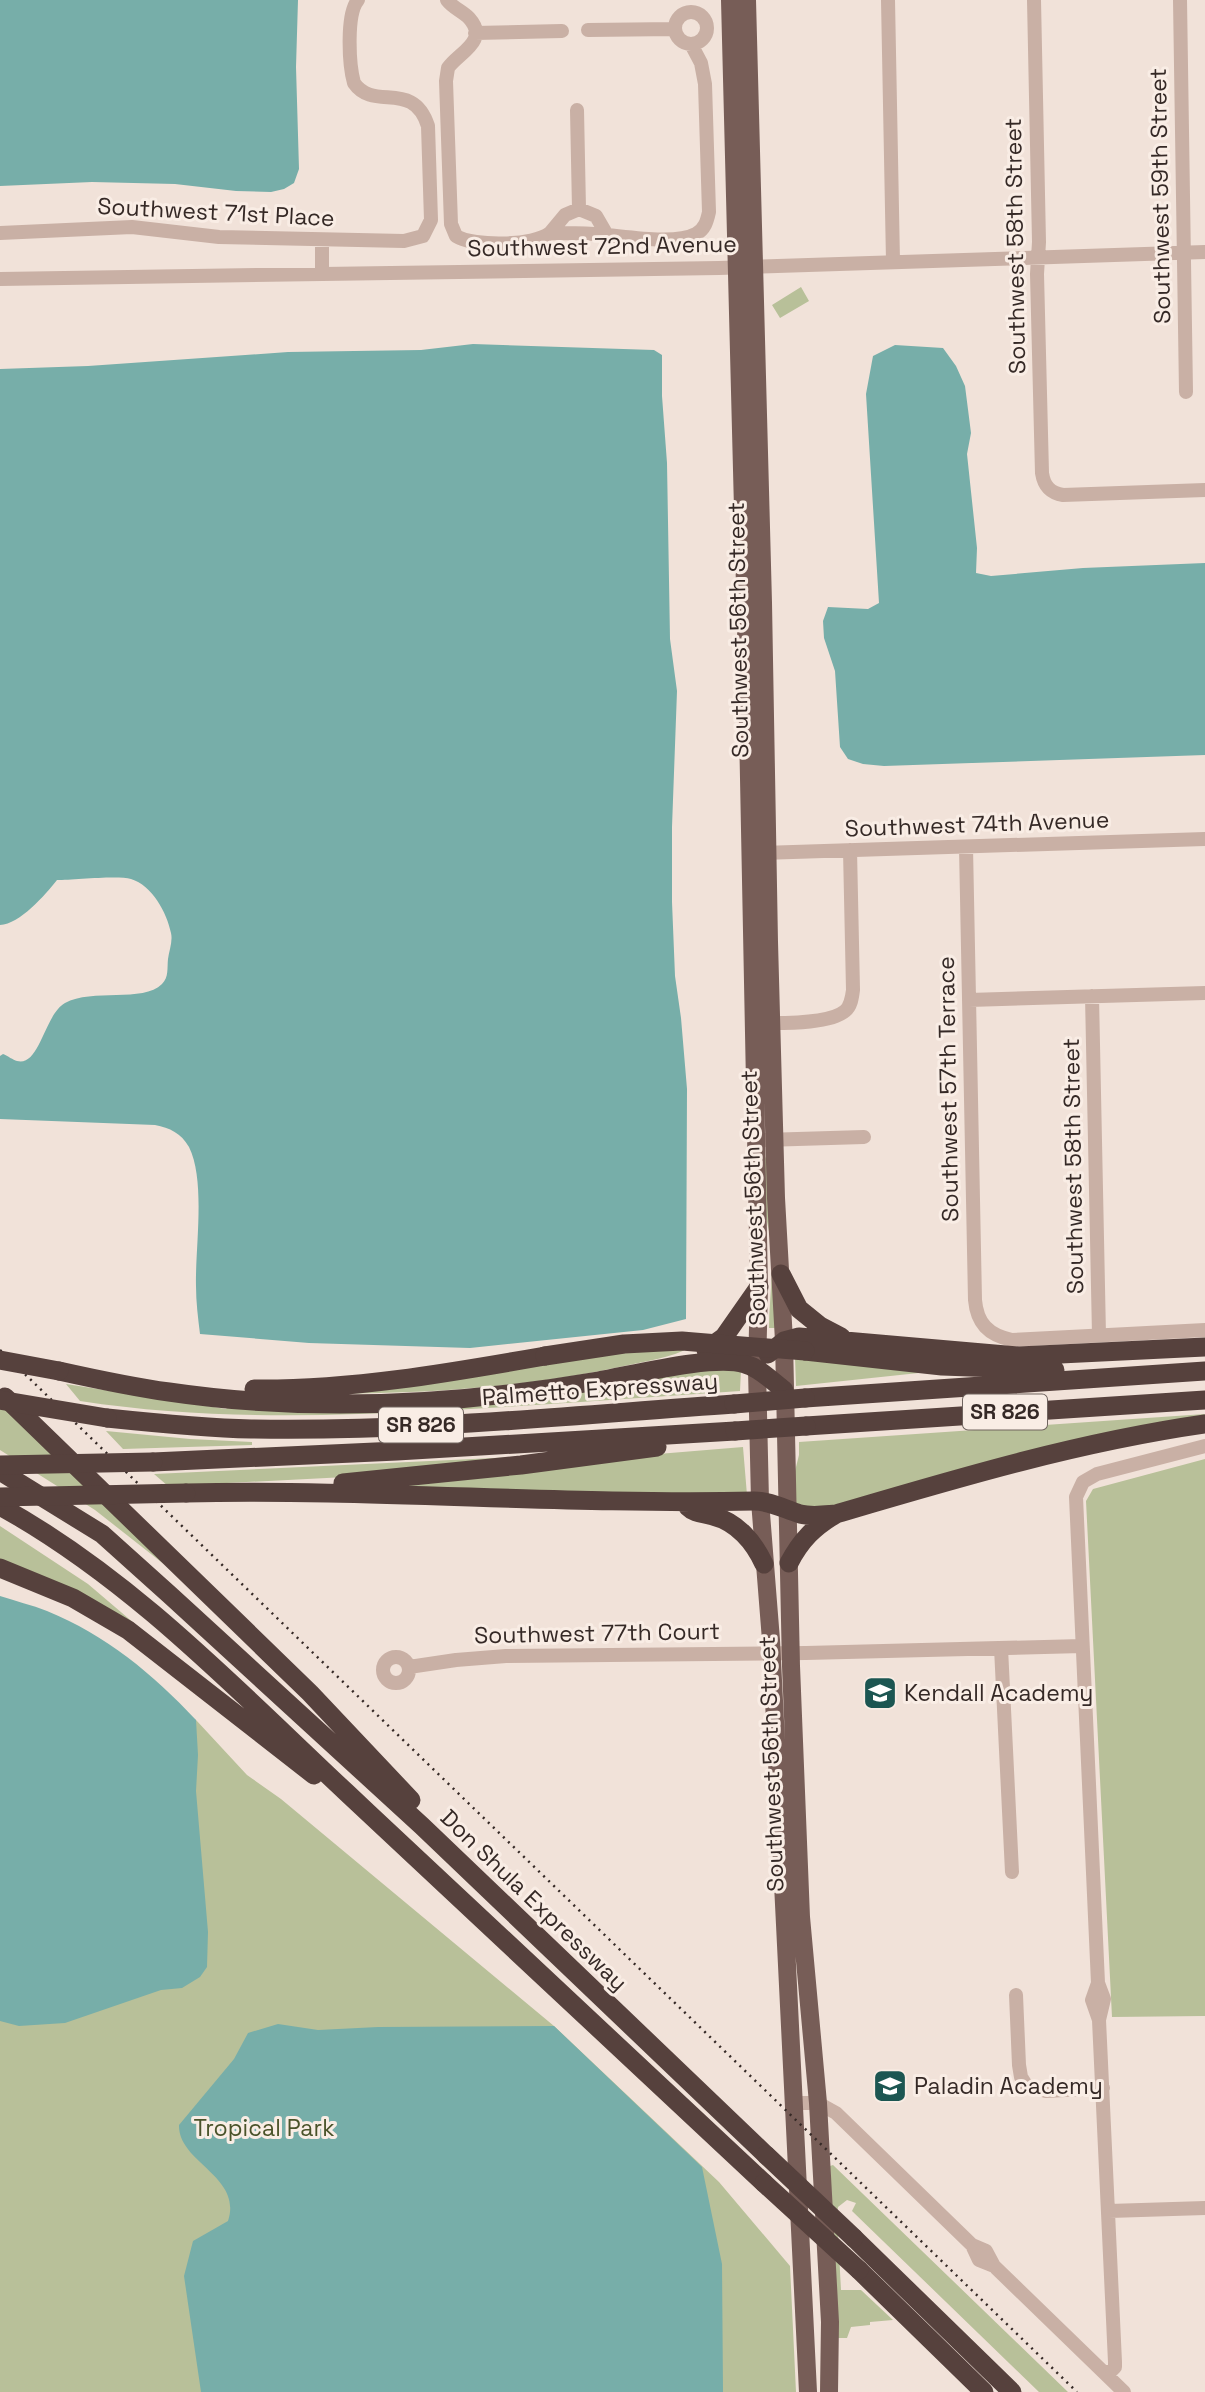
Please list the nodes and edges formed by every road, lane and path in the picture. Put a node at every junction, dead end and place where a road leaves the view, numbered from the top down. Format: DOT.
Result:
graph roads {
  1 [pos="358,0"];
  2 [pos="447,0"];
  3 [pos="730,0"];
  4 [pos="747,0"];
  5 [pos="888,0"];
  6 [pos="1034,0"];
  7 [pos="1180,0"];
  8 [pos="694,6"];
  9 [pos="739,28"];
  10 [pos="675,29"];
  11 [pos="708,29"];
  12 [pos="587,30"];
  13 [pos="562,32"];
  14 [pos="475,33"];
  15 [pos="691,44"];
  16 [pos="577,110"];
  17 [pos="579,209"];
  18 [pos="0,233"];
  19 [pos="550,233"];
  20 [pos="607,235"];
  21 [pos="322,240"];
  22 [pos="1205,251"];
  23 [pos="1184,252"];
  24 [pos="1038,257"];
  25 [pos="893,261"];
  26 [pos="745,267"];
  27 [pos="322,274"];
  28 [pos="0,279"];
  29 [pos="1186,392"];
  30 [pos="1205,490"];
  31 [pos="1205,839"];
  32 [pos="966,847"];
  33 [pos="850,850"];
  34 [pos="759,853"];
  35 [pos="1205,993"];
  36 [pos="1092,996"];
  37 [pos="969,1000"];
  38 [pos="763,1023"];
  39 [pos="864,1137"];
  40 [pos="765,1140"];
  41 [pos="781,1274"];
  42 [pos="759,1287"];
  43 [pos="1205,1330"];
  44 [pos="1099,1335"];
  45 [pos="783,1341"];
  46 [pos="848,1341"];
  47 [pos="1205,1347"];
  48 [pos="0,1360"];
  49 [pos="671,1368"];
  50 [pos="757,1369"];
  51 [pos="1205,1371"];
  52 [pos="1097,1378"];
  53 [pos="138,1386"];
  54 [pos="784,1390"];
  55 [pos="0,1392"];
  56 [pos="0,1400"];
  57 [pos="1205,1400"];
  58 [pos="1205,1424"];
  59 [pos="705,1433"];
  60 [pos="1205,1446"];
  61 [pos="0,1465"];
  62 [pos="0,1471"];
  63 [pos="293,1492"];
  64 [pos="0,1497"];
  65 [pos="760,1501"];
  66 [pos="682,1502"];
  67 [pos="0,1506"];
  68 [pos="787,1508"];
  69 [pos="836,1514"];
  70 [pos="789,1563"];
  71 [pos="764,1564"];
  72 [pos="0,1568"];
  73 [pos="1082,1646"];
  74 [pos="1001,1648"];
  75 [pos="771,1652"];
  76 [pos="791,1653"];
  77 [pos="409,1667"];
  78 [pos="343,1790"];
  79 [pos="422,1826"];
  80 [pos="1012,1872"];
  81 [pos="1016,1995"];
  82 [pos="1103,2088"];
  83 [pos="794,2103"];
  84 [pos="818,2104"];
  85 [pos="1205,2208"];
  86 [pos="1108,2211"];
  87 [pos="1107,2375"];
  88 [pos="808,2392"];
  89 [pos="829,2392"];
  90 [pos="984,2392"];
  91 [pos="1012,2392"];
  92 [pos="1124,2392"];
  1 -- 21 [label="street, Southwest 71st Place"];
  2 -- 14 [label="street"];
  3 -- 9 [label="main road, Southwest 56th Street"];
  4 -- 9 [label="main road, Southwest 56th Street"];
  5 -- 25 [label="street"];
  6 -- 24 [label="street, Southwest 58th Street"];
  7 -- 23 [label="street, Southwest 59th Street"];
  8 -- 10 [label="street"];
  8 -- 11 [label="street"];
  9 -- 11 [label="street"];
  9 -- 26 [label="main road, Southwest 56th Street"];
  10 -- 12 [label="street"];
  10 -- 15 [label="street"];
  11 -- 15 [label="street"];
  13 -- 14 [label="street"];
  14 -- 19 [label="street"];
  15 -- 20 [label="street"];
  16 -- 17 [label="street"];
  17 -- 19 [label="street"];
  17 -- 20 [label="street"];
  18 -- 21 [label="street, Southwest 71st Place"];
  19 -- 20 [label="street"];
  21 -- 27 [label="street"];
  22 -- 23 [label="street, Southwest 72nd Avenue"];
  23 -- 24 [label="street, Southwest 72nd Avenue"];
  23 -- 29 [label="street, Southwest 59th Street"];
  24 -- 25 [label="street, Southwest 72nd Avenue"];
  24 -- 30 [label="street, Southwest 58th Street"];
  25 -- 26 [label="street, Southwest 72nd Avenue"];
  26 -- 27 [label="street, Southwest 72nd Avenue"];
  26 -- 34 [label="main road, Southwest 56th Street"];
  27 -- 28 [label="street, Southwest 72nd Avenue"];
  31 -- 32 [label="street, Southwest 74th Avenue"];
  32 -- 33 [label="street, Southwest 74th Avenue"];
  32 -- 37 [label="street, Southwest 57th Terrace"];
  33 -- 34 [label="street, Southwest 74th Avenue"];
  33 -- 38 [label="street"];
  34 -- 38 [label="main road, Southwest 56th Street"];
  35 -- 36 [label="street"];
  36 -- 37 [label="street"];
  36 -- 44 [label="street, Southwest 58th Street"];
  37 -- 44 [label="street, Southwest 57th Terrace"];
  38 -- 40 [label="main road, Southwest 56th Street"];
  39 -- 40 [label="street"];
  40 -- 41 [label="main road, Southwest 56th Street"];
  40 -- 42 [label="main road, Southwest 56th Street"];
  41 -- 45 [label="main road, Southwest 56th Street"];
  41 -- 46 [label="highway"];
  42 -- 49 [label="highway"];
  42 -- 50 [label="main road, Southwest 56th Street"];
  43 -- 44 [label="street"];
  45 -- 46 [label="highway"];
  45 -- 50 [label="highway"];
  45 -- 54 [label="main road, Southwest 56th Street"];
  46 -- 47 [label="highway"];
  48 -- 53 [label="highway, bridge"];
  49 -- 50 [label="highway"];
  49 -- 53 [label="highway"];
  50 -- 54 [label="highway"];
  50 -- 65 [label="main road, Southwest 56th Street"];
  51 -- 52 [label="highway, Palmetto Expressway / SR 826"];
  52 -- 53 [label="highway, bridge"];
  52 -- 56 [label="highway, Palmetto Expressway / SR 826, bridge"];
  54 -- 68 [label="main road, Southwest 56th Street"];
  55 -- 79 [label="highway"];
  57 -- 59 [label="highway, SR 826, bridge"];
  58 -- 69 [label="highway"];
  59 -- 61 [label="highway, SR 826, bridge"];
  59 -- 63 [label="highway"];
  60 -- 73 [label="street"];
  62 -- 79 [label="highway, Don Shula Expressway"];
  63 -- 64 [label="highway, bridge"];
  63 -- 66 [label="highway"];
  65 -- 66 [label="highway"];
  65 -- 68 [label="highway"];
  65 -- 71 [label="main road, Southwest 56th Street"];
  66 -- 71 [label="highway"];
  67 -- 78 [label="highway, Don Shula Expressway"];
  68 -- 69 [label="highway"];
  68 -- 70 [label="main road, Southwest 56th Street"];
  69 -- 70 [label="highway"];
  70 -- 76 [label="main road, Southwest 56th Street"];
  71 -- 75 [label="main road, Southwest 56th Street"];
  72 -- 78 [label="highway"];
  73 -- 74 [label="street, Southwest 77th Court"];
  73 -- 82 [label="street"];
  74 -- 76 [label="street, Southwest 77th Court"];
  74 -- 80 [label="street"];
  75 -- 76 [label="street, Southwest 77th Court"];
  75 -- 77 [label="street, Southwest 77th Court"];
  75 -- 83 [label="main road, Southwest 56th Street"];
  76 -- 84 [label="main road, Southwest 56th Street"];
  78 -- 90 [label="highway, Don Shula Expressway, bridge"];
  79 -- 91 [label="highway, Don Shula Expressway, bridge"];
  81 -- 82 [label="street"];
  82 -- 86 [label="street"];
  83 -- 84 [label="street"];
  83 -- 88 [label="main road, Southwest 56th Street"];
  84 -- 87 [label="street"];
  84 -- 89 [label="main road, Southwest 56th Street"];
  85 -- 86 [label="street"];
  86 -- 87 [label="street"];
  87 -- 92 [label="street"];
}
